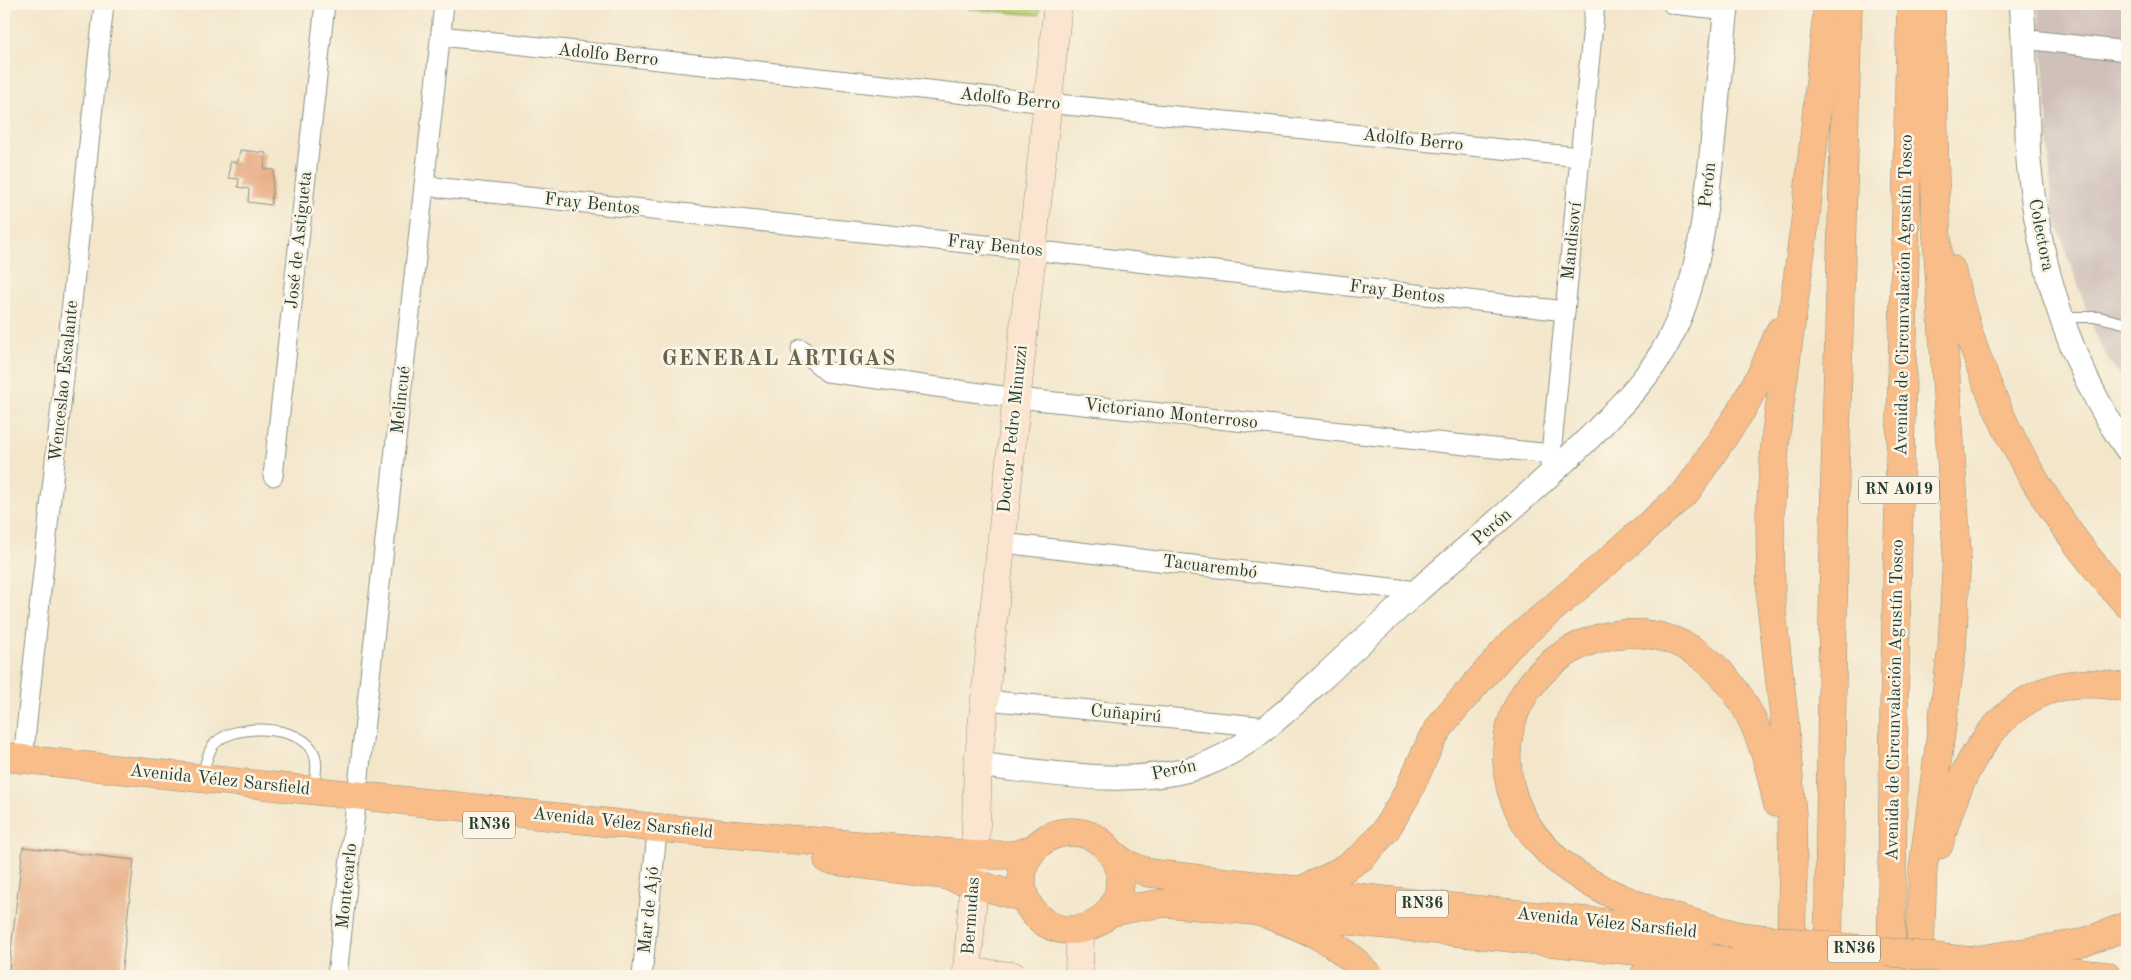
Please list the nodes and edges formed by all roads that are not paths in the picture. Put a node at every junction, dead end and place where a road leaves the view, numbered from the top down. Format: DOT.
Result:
graph roads {
  1 [pos="104,4"];
  2 [pos="325,4"];
  3 [pos="444,4"];
  4 [pos="1058,4"];
  5 [pos="1596,4"];
  6 [pos="1672,4"];
  7 [pos="1828,4"];
  8 [pos="1848,4"];
  9 [pos="1911,4"];
  10 [pos="1931,4"];
  11 [pos="2022,4"];
  12 [pos="1727,7"];
  13 [pos="441,36"];
  14 [pos="2024,39"];
  15 [pos="2127,50"];
  16 [pos="1048,103"];
  17 [pos="1580,157"];
  18 [pos="1935,181"];
  19 [pos="424,186"];
  20 [pos="1032,250"];
  21 [pos="1796,284"];
  22 [pos="1565,311"];
  23 [pos="2061,318"];
  24 [pos="2127,324"];
  25 [pos="801,349"];
  26 [pos="1016,398"];
  27 [pos="2127,449"];
  28 [pos="1551,454"];
  29 [pos="273,476"];
  30 [pos="1549,477"];
  31 [pos="1002,543"];
  32 [pos="1418,591"];
  33 [pos="2127,604"];
  34 [pos="2127,689"];
  35 [pos="985,700"];
  36 [pos="1268,727"];
  37 [pos="10,763"];
  38 [pos="978,764"];
  39 [pos="201,778"];
  40 [pos="313,791"];
  41 [pos="357,803"];
  42 [pos="656,843"];
  43 [pos="1033,849"];
  44 [pos="1111,854"];
  45 [pos="974,855"];
  46 [pos="974,882"];
  47 [pos="1300,891"];
  48 [pos="1024,898"];
  49 [pos="1255,911"];
  50 [pos="1108,913"];
  51 [pos="2127,926"];
  52 [pos="1080,930"];
  53 [pos="1738,949"];
  54 [pos="1970,961"];
  55 [pos="1789,966"];
  56 [pos="1919,972"];
  57 [pos="967,974"];
  58 [pos="337,976"];
  59 [pos="642,976"];
  60 [pos="1012,976"];
  61 [pos="1079,976"];
  62 [pos="1368,976"];
  63 [pos="1644,976"];
  64 [pos="1828,976"];
  65 [pos="1875,976"];
  66 [pos="1891,976"];
  67 [pos="2107,976"];
  1 -- 37 [label="street, Wenceslao Escalante"];
  2 -- 29 [label="street, José de Astigueta"];
  3 -- 13 [label="street, Melincué"];
  4 -- 16 [label="main road, Doctor Pedro Minuzzi"];
  5 -- 17 [label="street, Mandisoví"];
  6 -- 12 [label="street"];
  7 -- 21 [label="main road"];
  8 -- 64 [label="main road, RN A019"];
  9 -- 66 [label="main road, Avenida de Circunvalación Agustín Tosco / RN A019"];
  10 -- 18 [label="main road"];
  11 -- 14 [label="street, Colectora"];
  12 -- 30 [label="street, Perón"];
  13 -- 16 [label="street, Adolfo Berro"];
  13 -- 19 [label="street, Melincué"];
  14 -- 15 [label="street"];
  14 -- 23 [label="street, Colectora"];
  16 -- 17 [label="street, Adolfo Berro"];
  16 -- 20 [label="main road, Doctor Pedro Minuzzi"];
  17 -- 22 [label="street, Mandisoví"];
  18 -- 33 [label="main road"];
  18 -- 56 [label="main road"];
  19 -- 20 [label="street, Fray Bentos"];
  19 -- 41 [label="street, Melincué"];
  20 -- 22 [label="street, Fray Bentos"];
  20 -- 26 [label="main road, Doctor Pedro Minuzzi"];
  21 -- 47 [label="main road"];
  21 -- 55 [label="main road"];
  22 -- 28 [label="street, Mandisoví"];
  23 -- 24 [label="lane"];
  23 -- 27 [label="street, Colectora"];
  25 -- 26 [label="street, Victoriano Monterroso"];
  26 -- 28 [label="street, Victoriano Monterroso"];
  26 -- 31 [label="main road, Doctor Pedro Minuzzi"];
  28 -- 30 [label="street, Mandisoví"];
  30 -- 32 [label="street, Perón"];
  31 -- 32 [label="street, Tacuarembó"];
  31 -- 35 [label="main road, Doctor Pedro Minuzzi"];
  32 -- 36 [label="street, Perón"];
  34 -- 56 [label="main road"];
  35 -- 36 [label="street, Cuñapirú"];
  35 -- 38 [label="main road, Doctor Pedro Minuzzi"];
  36 -- 38 [label="street, Perón"];
  37 -- 39 [label="main road, Avenida Vélez Sarsfield / RN36"];
  37 -- 41 [label="main road, Avenida Vélez Sarsfield / RN36"];
  38 -- 45 [label="main road, Doctor Pedro Minuzzi"];
  39 -- 40 [label="main road, Avenida Vélez Sarsfield / RN36"];
  39 -- 40 [label="lane"];
  40 -- 41 [label="main road, Avenida Vélez Sarsfield / RN36"];
  41 -- 42 [label="main road, Avenida Vélez Sarsfield / RN36"];
  41 -- 45 [label="main road, Avenida Vélez Sarsfield / RN36"];
  41 -- 58 [label="street, Montecarlo"];
  42 -- 46 [label="main road, Avenida Vélez Sarsfield / RN36"];
  42 -- 59 [label="street, Mar de Ajó"];
  43 -- 44 [label="main road, RN36"];
  43 -- 45 [label="main road, Avenida Vélez Sarsfield / RN36"];
  43 -- 48 [label="main road"];
  44 -- 47 [label="main road, Avenida Vélez Sarsfield / RN36"];
  44 -- 50 [label="main road, RN36"];
  45 -- 46 [label="main road, Bermudas"];
  46 -- 48 [label="main road, Avenida Vélez Sarsfield / RN36"];
  46 -- 57 [label="main road, Bermudas"];
  47 -- 53 [label="main road, Avenida Vélez Sarsfield / RN36"];
  48 -- 52 [label="main road"];
  49 -- 50 [label="main road, Avenida Vélez Sarsfield / RN36"];
  49 -- 53 [label="main road, Avenida Vélez Sarsfield / RN36"];
  49 -- 62 [label="main road"];
  50 -- 52 [label="main road, RN36"];
  51 -- 54 [label="main road"];
  52 -- 61 [label="main road"];
  53 -- 54 [label="main road, Avenida Vélez Sarsfield / RN36, bridge"];
  53 -- 55 [label="main road"];
  53 -- 63 [label="main road"];
  53 -- 65 [label="main road, Avenida Vélez Sarsfield / RN36, bridge"];
  54 -- 67 [label="main road, Avenida Vélez Sarsfield / RN36"];
  57 -- 60 [label="main road"];
}
